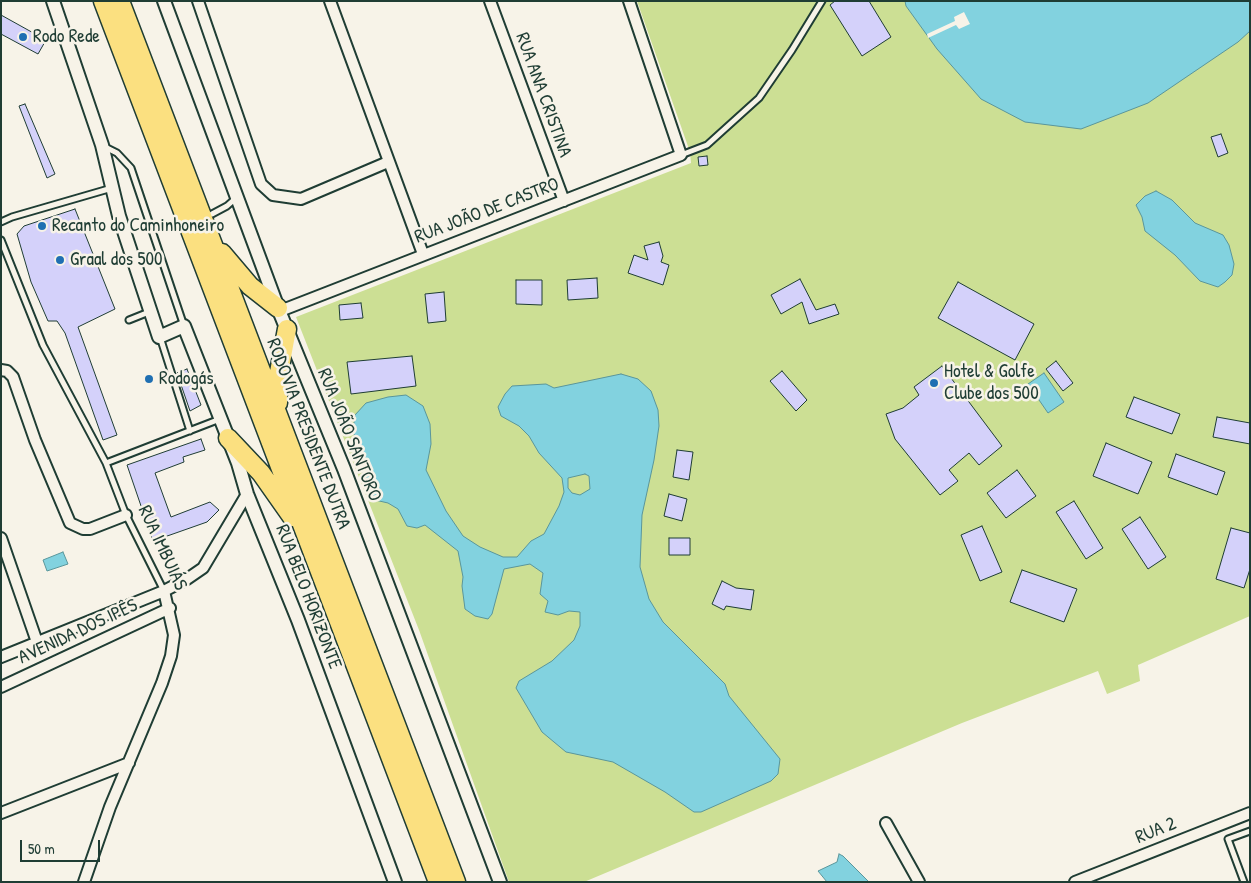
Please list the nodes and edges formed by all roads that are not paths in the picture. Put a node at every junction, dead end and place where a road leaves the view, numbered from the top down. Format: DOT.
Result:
graph roads {
  1 [pos="53,1"];
  2 [pos="104,1"];
  3 [pos="120,1"];
  4 [pos="164,1"];
  5 [pos="198,1"];
  6 [pos="330,1"];
  7 [pos="490,1"];
  8 [pos="629,1"];
  9 [pos="822,1"];
  10 [pos="102,145"];
  11 [pos="681,155"];
  12 [pos="388,162"];
  13 [pos="113,188"];
  14 [pos="237,197"];
  15 [pos="564,201"];
  16 [pos="212,214"];
  17 [pos="1,222"];
  18 [pos="152,229"];
  19 [pos="158,232"];
  20 [pos="211,239"];
  21 [pos="1,240"];
  22 [pos="423,254"];
  23 [pos="152,310"];
  24 [pos="279,310"];
  25 [pos="129,320"];
  26 [pos="184,326"];
  27 [pos="287,330"];
  28 [pos="160,337"];
  29 [pos="1,370"];
  30 [pos="278,416"];
  31 [pos="221,419"];
  32 [pos="190,431"];
  33 [pos="228,438"];
  34 [pos="106,463"];
  35 [pos="247,494"];
  36 [pos="126,515"];
  37 [pos="306,537"];
  38 [pos="1,538"];
  39 [pos="164,591"];
  40 [pos="170,608"];
  41 [pos="37,642"];
  42 [pos="1,657"];
  43 [pos="1,686"];
  44 [pos="129,763"];
  45 [pos="1,813"];
  46 [pos="1250,813"];
  47 [pos="886,822"];
  48 [pos="1250,831"];
  49 [pos="84,882"];
  50 [pos="395,882"];
  51 [pos="438,882"];
  52 [pos="456,882"];
  53 [pos="500,882"];
  54 [pos="919,882"];
  55 [pos="1074,882"];
  56 [pos="1244,882"];
  1 -- 10 [label="street"];
  2 -- 37 [label="highway, RODOVIA PRESIDENTE DUTRA"];
  3 -- 20 [label="highway, RODOVIA PRESIDENTE DUTRA"];
  4 -- 14 [label="street, RUA JOÃO SANTORO"];
  5 -- 12 [label="street"];
  6 -- 12 [label="street"];
  7 -- 15 [label="street, RUA ANA CRISTINA"];
  8 -- 11 [label="street"];
  9 -- 11 [label="lane, RUA JOÃO DE CASTRO"];
  10 -- 13 [label="street"];
  10 -- 18 [label="lane"];
  11 -- 15 [label="street, RUA JOÃO DE CASTRO"];
  12 -- 22 [label="street"];
  13 -- 17 [label="lane"];
  13 -- 23 [label="street"];
  14 -- 16 [label="lane"];
  14 -- 24 [label="street, RUA JOÃO SANTORO"];
  15 -- 22 [label="street, RUA JOÃO DE CASTRO"];
  18 -- 19 [label="lane"];
  18 -- 26 [label="lane"];
  20 -- 24 [label="highway"];
  20 -- 30 [label="highway, RODOVIA PRESIDENTE DUTRA"];
  21 -- 34 [label="lane, RUA IMBUIÁS"];
  22 -- 24 [label="street, RUA JOÃO DE CASTRO"];
  23 -- 25 [label="lane"];
  23 -- 28 [label="street"];
  24 -- 27 [label="street, RUA JOÃO SANTORO"];
  26 -- 28 [label="street"];
  26 -- 31 [label="street, RUA BELO HORIZONTE"];
  27 -- 30 [label="highway"];
  27 -- 53 [label="street, RUA JOÃO SANTORO"];
  28 -- 32 [label="lane"];
  29 -- 36 [label="street"];
  30 -- 52 [label="highway, RODOVIA PRESIDENTE DUTRA"];
  31 -- 32 [label="lane"];
  31 -- 33 [label="street, RUA BELO HORIZONTE"];
  32 -- 34 [label="lane"];
  33 -- 35 [label="street, RUA BELO HORIZONTE"];
  33 -- 37 [label="highway"];
  34 -- 36 [label="lane, RUA IMBUIÁS"];
  35 -- 39 [label="street, AVENIDA DOS IPÊS"];
  35 -- 50 [label="street, RUA BELO HORIZONTE"];
  36 -- 39 [label="lane, RUA IMBUIÁS"];
  37 -- 51 [label="highway, RODOVIA PRESIDENTE DUTRA"];
  38 -- 41 [label="street"];
  39 -- 40 [label="street, RUA IMBUIÁS"];
  39 -- 41 [label="street, AVENIDA DOS IPÊS"];
  40 -- 43 [label="street, AVENIDA DOS IPÊS"];
  40 -- 44 [label="street, RUA IMBUIÁS"];
  41 -- 42 [label="street, AVENIDA DOS IPÊS"];
  44 -- 45 [label="street"];
  44 -- 49 [label="street, RUA IMBUIÁS"];
  46 -- 55 [label="street, RUA 2"];
  47 -- 54 [label="street"];
  48 -- 56 [label="lane"];
}
